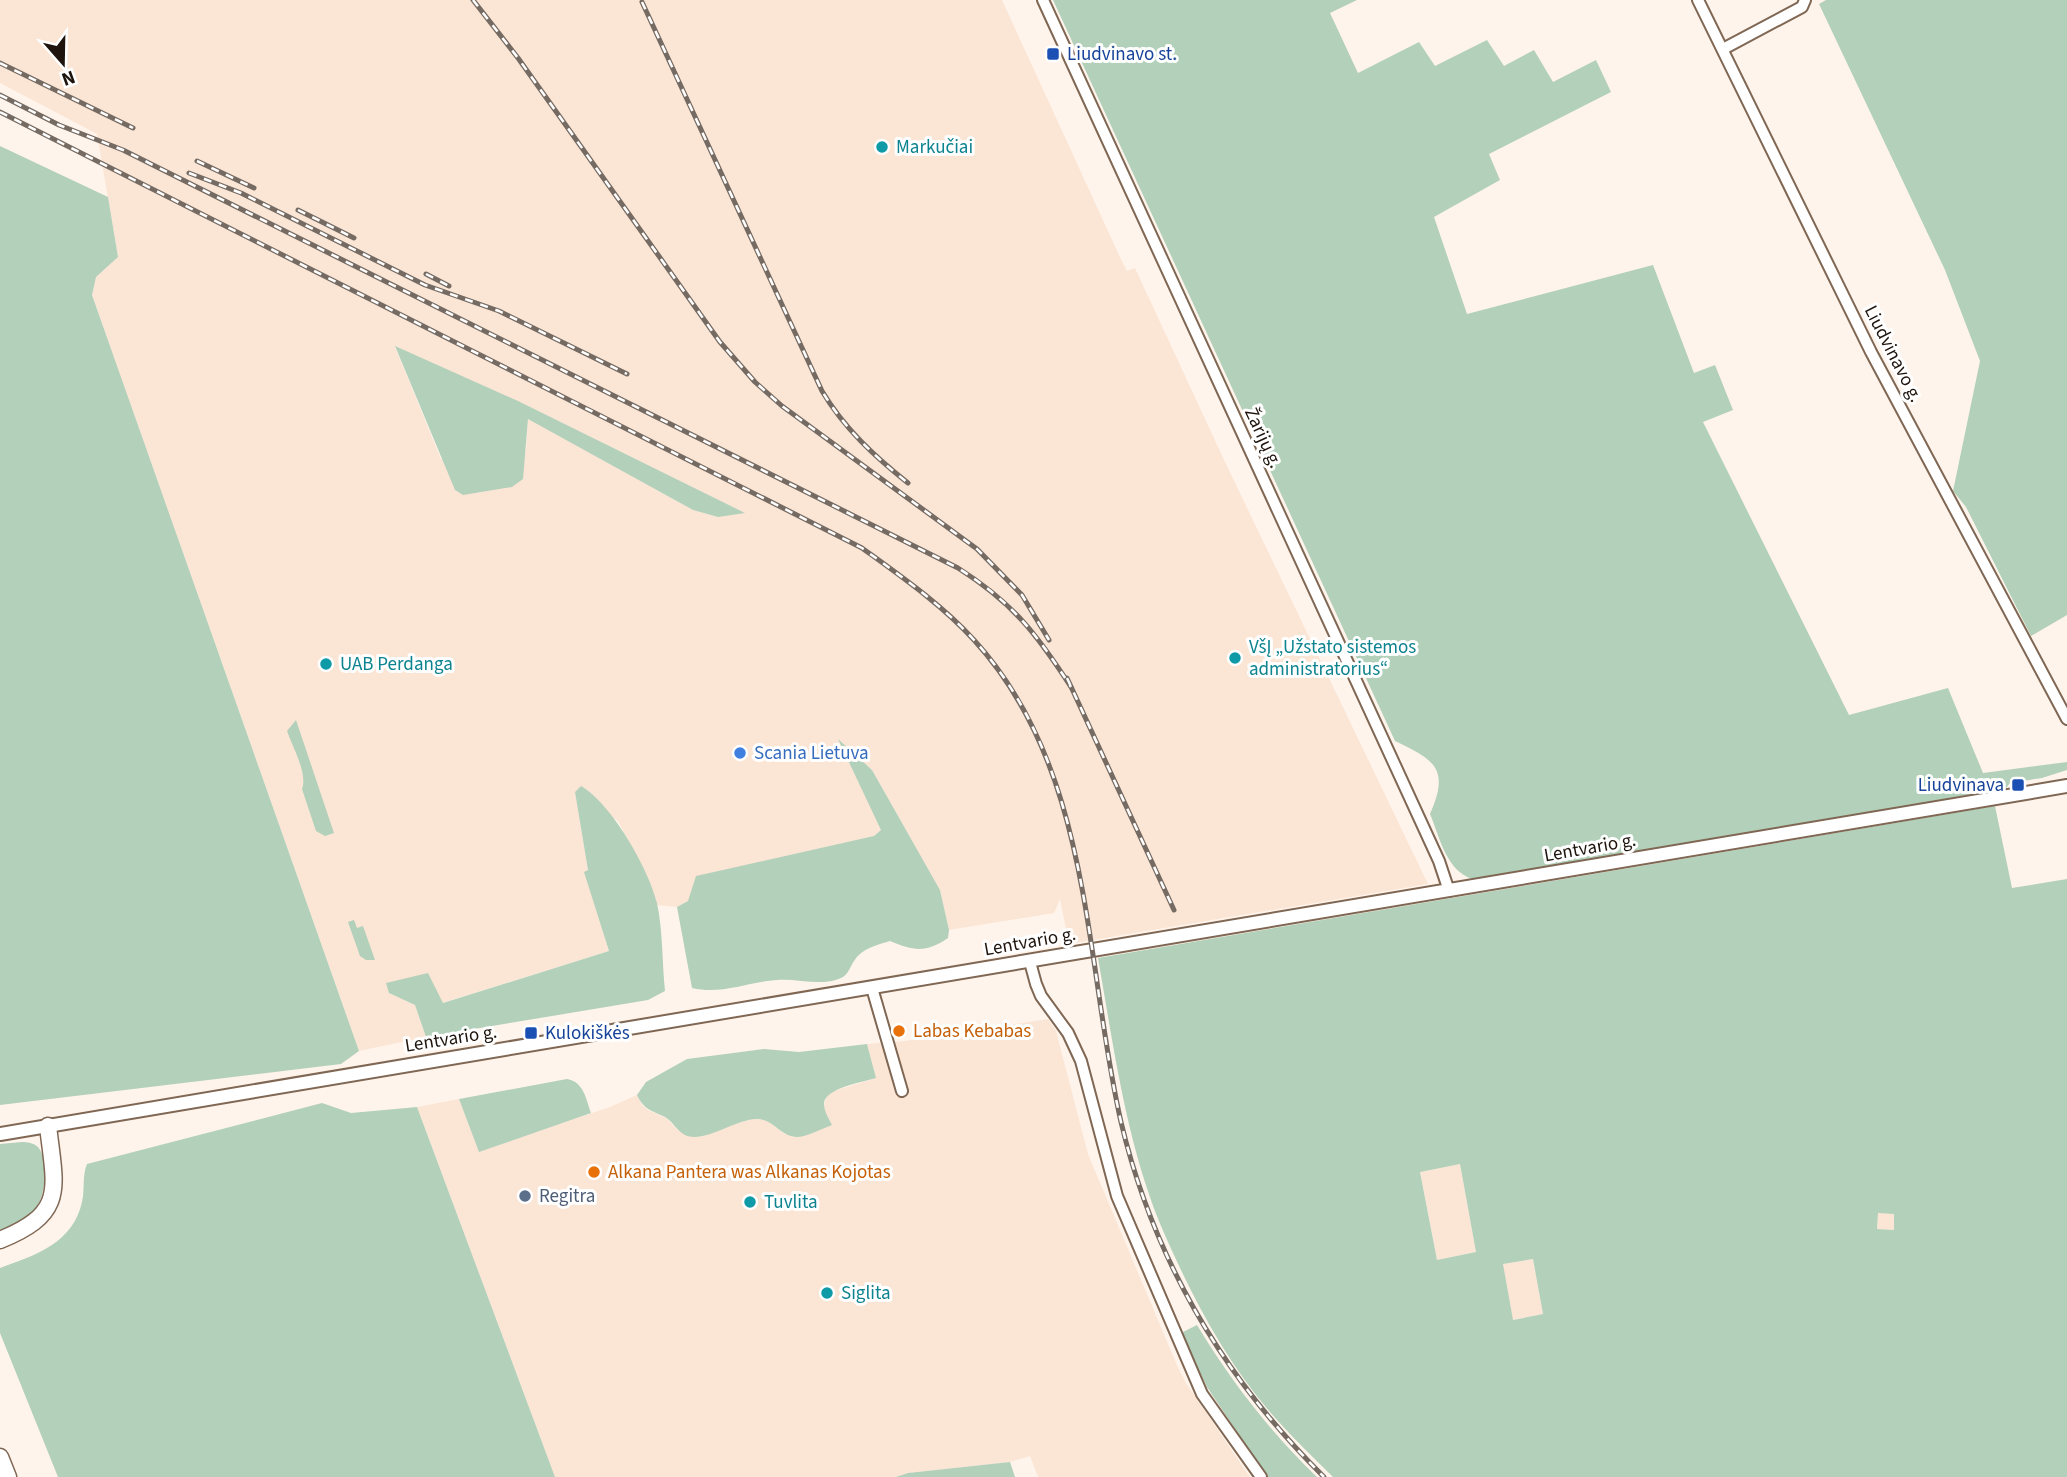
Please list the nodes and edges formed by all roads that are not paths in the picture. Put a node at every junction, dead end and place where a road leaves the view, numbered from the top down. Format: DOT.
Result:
graph roads {
  1 [pos="1043,0"];
  2 [pos="1698,0"];
  3 [pos="1805,0"];
  4 [pos="1723,49"];
  5 [pos="2067,719"];
  6 [pos="2067,786"];
  7 [pos="1449,891"];
  8 [pos="1030,962"];
  9 [pos="872,988"];
  10 [pos="901,1091"];
  11 [pos="48,1126"];
  12 [pos="0,1134"];
  13 [pos="0,1240"];
  14 [pos="0,1457"];
  15 [pos="8,1477"];
  16 [pos="1261,1477"];
  1 -- 7 [label="street, Žarijų g."];
  2 -- 4 [label="street, Liudvinavo g."];
  3 -- 4 [label="street"];
  4 -- 5 [label="street, Liudvinavo g."];
  6 -- 7 [label="main road, Lentvario g."];
  7 -- 8 [label="main road, Lentvario g."];
  8 -- 9 [label="main road, Lentvario g."];
  8 -- 16 [label="street"];
  9 -- 10 [label="street"];
  9 -- 11 [label="main road, Lentvario g."];
  11 -- 12 [label="main road, Lentvario g."];
  11 -- 13 [label="highway"];
  14 -- 15 [label="highway"];
}
